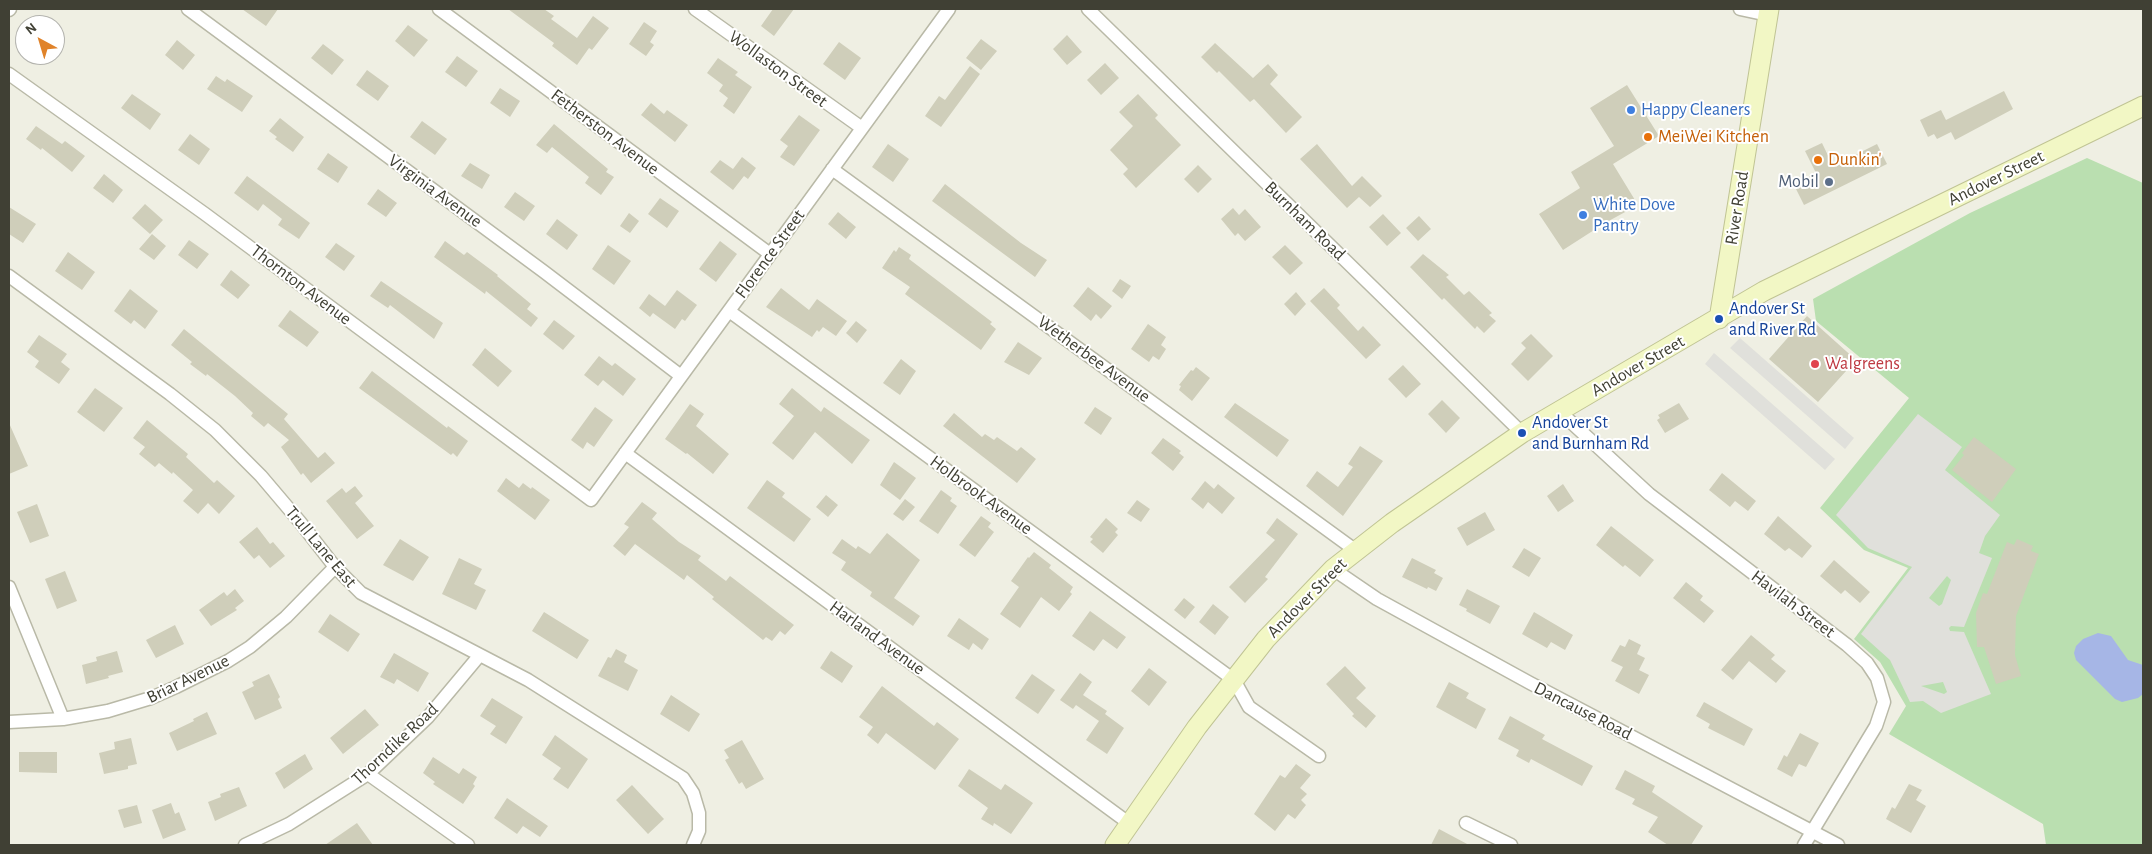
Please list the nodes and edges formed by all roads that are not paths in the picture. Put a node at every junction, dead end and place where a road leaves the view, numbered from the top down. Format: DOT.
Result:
graph roads {
  1 [pos="188,9"];
  2 [pos="440,9"];
  3 [pos="695,9"];
  4 [pos="949,9"];
  5 [pos="1088,9"];
  6 [pos="1740,9"];
  7 [pos="1769,12"];
  8 [pos="9,74"];
  9 [pos="2143,106"];
  10 [pos="862,128"];
  11 [pos="832,169"];
  12 [pos="770,254"];
  13 [pos="9,276"];
  14 [pos="728,311"];
  15 [pos="1719,318"];
  16 [pos="681,376"];
  17 [pos="1560,412"];
  18 [pos="1522,433"];
  19 [pos="625,452"];
  20 [pos="591,500"];
  21 [pos="1355,550"];
  22 [pos="335,567"];
  23 [pos="1333,569"];
  24 [pos="9,587"];
  25 [pos="479,656"];
  26 [pos="1234,680"];
  27 [pos="63,719"];
  28 [pos="9,722"];
  29 [pos="1319,756"];
  30 [pos="368,774"];
  31 [pos="1466,823"];
  32 [pos="1130,824"];
  33 [pos="1812,832"];
  34 [pos="245,845"];
  35 [pos="468,845"];
  36 [pos="693,845"];
  37 [pos="1115,845"];
  38 [pos="1511,845"];
  39 [pos="1804,845"];
  40 [pos="1838,845"];
  1 -- 16 [label="street, Virginia Avenue"];
  2 -- 12 [label="street, Fetherston Avenue"];
  3 -- 10 [label="street, Wollaston Street"];
  4 -- 10 [label="street, Florence Street"];
  5 -- 18 [label="street, Burnham Road"];
  6 -- 7 [label="street"];
  7 -- 15 [label="main road, River Road"];
  8 -- 20 [label="street, Thornton Avenue"];
  9 -- 15 [label="main road, Andover Street"];
  10 -- 11 [label="street, Florence Street"];
  11 -- 12 [label="street, Florence Street"];
  11 -- 21 [label="street, Wetherbee Avenue"];
  12 -- 14 [label="street, Florence Street"];
  13 -- 22 [label="street, Trull Lane East"];
  14 -- 16 [label="street, Florence Street"];
  14 -- 26 [label="street, Holbrook Avenue"];
  15 -- 17 [label="main road, Andover Street"];
  16 -- 19 [label="street, Florence Street"];
  17 -- 18 [label="main road, Andover Street"];
  17 -- 33 [label="street, Havilah Street"];
  18 -- 21 [label="main road, Andover Street"];
  19 -- 20 [label="street, Florence Street"];
  19 -- 32 [label="street, Harland Avenue"];
  21 -- 23 [label="main road, Andover Street"];
  22 -- 25 [label="street, Trull Lane East"];
  22 -- 27 [label="street, Briar Avenue"];
  23 -- 26 [label="main road, Andover Street"];
  23 -- 33 [label="street, Dancause Road"];
  24 -- 27 [label="street"];
  25 -- 30 [label="street, Thorndike Road"];
  25 -- 36 [label="street, Trull Lane East"];
  26 -- 29 [label="street"];
  26 -- 32 [label="main road, Andover Street"];
  27 -- 28 [label="street, Briar Avenue"];
  30 -- 34 [label="street, Thorndike Road"];
  30 -- 35 [label="street"];
  31 -- 38 [label="street"];
  32 -- 37 [label="main road, Andover Street"];
  33 -- 39 [label="street, Havilah Street"];
  33 -- 40 [label="street, Dancause Road"];
}
